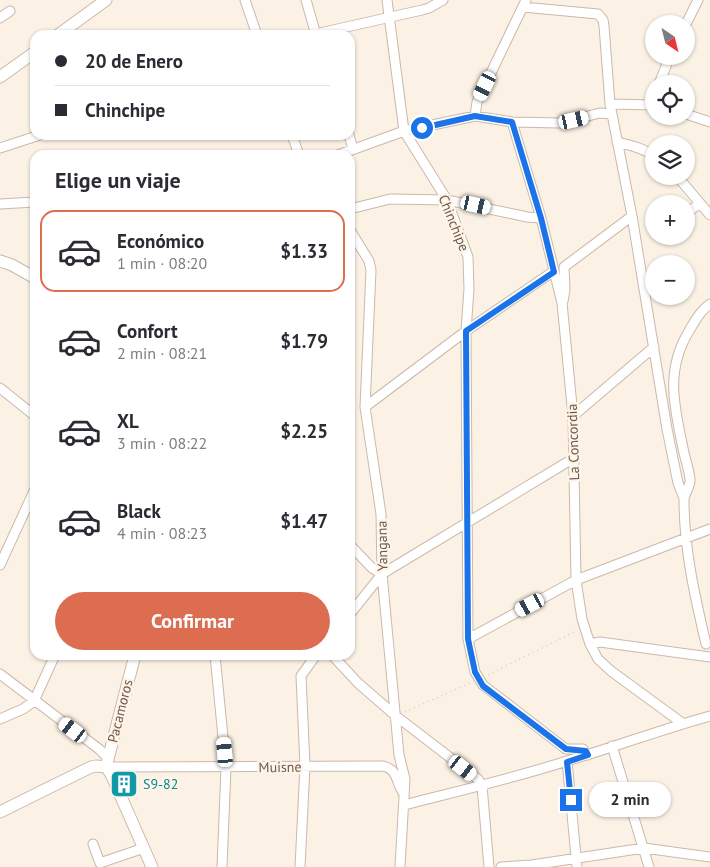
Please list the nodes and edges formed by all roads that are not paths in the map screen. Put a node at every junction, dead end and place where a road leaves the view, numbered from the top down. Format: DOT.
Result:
graph roads {
  1 [pos="106,0"];
  2 [pos="245,0"];
  3 [pos="306,0"];
  4 [pos="388,0"];
  5 [pos="443,0"];
  6 [pos="698,0"];
  7 [pos="525,3"];
  8 [pos="10,12"];
  9 [pos="690,15"];
  10 [pos="390,16"];
  11 [pos="0,18"];
  12 [pos="65,30"];
  13 [pos="255,30"];
  14 [pos="313,30"];
  15 [pos="334,30"];
  16 [pos="30,56"];
  17 [pos="0,77"];
  18 [pos="610,104"];
  19 [pos="645,105"];
  20 [pos="612,114"];
  21 [pos="475,116"];
  22 [pos="695,117"];
  23 [pos="512,122"];
  24 [pos="710,122"];
  25 [pos="404,132"];
  26 [pos="30,138"];
  27 [pos="350,140"];
  28 [pos="617,142"];
  29 [pos="0,148"];
  30 [pos="353,149"];
  31 [pos="645,151"];
  32 [pos="685,185"];
  33 [pos="447,200"];
  34 [pos="30,202"];
  35 [pos="700,203"];
  36 [pos="0,204"];
  37 [pos="695,207"];
  38 [pos="355,208"];
  39 [pos="710,215"];
  40 [pos="632,216"];
  41 [pos="541,218"];
  42 [pos="355,238"];
  43 [pos="0,261"];
  44 [pos="554,272"];
  45 [pos="30,275"];
  46 [pos="562,303"];
  47 [pos="710,304"];
  48 [pos="466,331"];
  49 [pos="654,347"];
  50 [pos="0,388"];
  51 [pos="365,406"];
  52 [pos="30,412"];
  53 [pos="573,416"];
  54 [pos="574,458"];
  55 [pos="684,498"];
  56 [pos="30,500"];
  57 [pos="468,521"];
  58 [pos="710,529"];
  59 [pos="687,538"];
  60 [pos="355,550"];
  61 [pos="0,565"];
  62 [pos="382,574"];
  63 [pos="576,580"];
  64 [pos="355,608"];
  65 [pos="468,639"];
  66 [pos="590,644"];
  67 [pos="706,644"];
  68 [pos="710,657"];
  69 [pos="53,660"];
  70 [pos="133,660"];
  71 [pos="215,660"];
  72 [pos="313,660"];
  73 [pos="337,660"];
  74 [pos="0,674"];
  75 [pos="34,701"];
  76 [pos="396,716"];
  77 [pos="710,716"];
  78 [pos="0,719"];
  79 [pos="682,723"];
  80 [pos="612,746"];
  81 [pos="588,755"];
  82 [pos="567,762"];
  83 [pos="107,763"];
  84 [pos="304,766"];
  85 [pos="226,768"];
  86 [pos="482,786"];
  87 [pos="404,794"];
  88 [pos="404,805"];
  89 [pos="0,812"];
  90 [pos="93,844"];
  91 [pos="144,848"];
  92 [pos="644,848"];
  93 [pos="710,857"];
  94 [pos="576,862"];
  95 [pos="152,867"];
  96 [pos="222,867"];
  97 [pos="300,867"];
  98 [pos="400,867"];
  99 [pos="489,867"];
  100 [pos="501,867"];
  101 [pos="649,867"];
  1 -- 12 [label="street"];
  2 -- 13 [label="street"];
  3 -- 14 [label="street"];
  4 -- 10 [label="street, Chinchipe"];
  5 -- 10 [label="street"];
  6 -- 9 [label="street"];
  7 -- 18 [label="street"];
  7 -- 21 [label="street"];
  8 -- 11 [label="street"];
  10 -- 15 [label="street"];
  10 -- 25 [label="street, Chinchipe"];
  16 -- 17 [label="street"];
  18 -- 19 [label="street"];
  18 -- 20 [label="street"];
  20 -- 23 [label="street"];
  20 -- 28 [label="street"];
  21 -- 23 [label="street"];
  21 -- 25 [label="street"];
  22 -- 24 [label="street"];
  23 -- 41 [label="street, La Concordia"];
  25 -- 30 [label="street"];
  25 -- 33 [label="street, Chinchipe"];
  26 -- 29 [label="street"];
  27 -- 30 [label="street"];
  28 -- 31 [label="street"];
  28 -- 40 [label="street"];
  32 -- 35 [label="street"];
  33 -- 38 [label="street"];
  33 -- 41 [label="street"];
  33 -- 48 [label="street, Chinchipe"];
  34 -- 36 [label="street"];
  35 -- 37 [label="street"];
  35 -- 39 [label="street"];
  40 -- 46 [label="street"];
  40 -- 49 [label="street"];
  41 -- 44 [label="street, La Concordia"];
  42 -- 51 [label="street, Yangana"];
  43 -- 45 [label="street"];
  44 -- 46 [label="street, La Concordia"];
  44 -- 48 [label="street"];
  46 -- 53 [label="street, La Concordia"];
  47 -- 55 [label="street"];
  48 -- 51 [label="street"];
  48 -- 57 [label="street, Chinchipe"];
  49 -- 53 [label="street"];
  49 -- 55 [label="street"];
  50 -- 52 [label="street"];
  51 -- 62 [label="street, Yangana"];
  53 -- 54 [label="street, La Concordia"];
  54 -- 57 [label="street"];
  54 -- 63 [label="street, La Concordia"];
  55 -- 59 [label="street"];
  56 -- 61 [label="street"];
  57 -- 62 [label="street"];
  57 -- 65 [label="street, Chinchipe"];
  58 -- 59 [label="street"];
  59 -- 63 [label="street"];
  59 -- 67 [label="street"];
  60 -- 62 [label="street"];
  62 -- 64 [label="street"];
  62 -- 76 [label="street, Yangana"];
  63 -- 65 [label="street"];
  63 -- 66 [label="street, La Concordia"];
  65 -- 81 [label="street, Chinchipe"];
  66 -- 68 [label="street"];
  66 -- 79 [label="street, La Concordia"];
  69 -- 75 [label="street"];
  70 -- 83 [label="street, Pacamoros"];
  71 -- 85 [label="street"];
  72 -- 84 [label="street"];
  73 -- 76 [label="street"];
  74 -- 75 [label="street"];
  75 -- 78 [label="street"];
  75 -- 83 [label="street"];
  76 -- 86 [label="street"];
  76 -- 87 [label="street, Yangana"];
  77 -- 79 [label="street"];
  79 -- 80 [label="street"];
  80 -- 81 [label="street"];
  80 -- 92 [label="street"];
  81 -- 82 [label="street"];
  82 -- 86 [label="street"];
  82 -- 94 [label="street"];
  83 -- 85 [label="street, Muisne"];
  83 -- 89 [label="street, Muisne"];
  83 -- 91 [label="street"];
  84 -- 85 [label="street, Muisne"];
  84 -- 87 [label="street, Muisne"];
  84 -- 97 [label="street"];
  85 -- 96 [label="street"];
  86 -- 88 [label="street"];
  86 -- 99 [label="street"];
  87 -- 88 [label="street, Yangana"];
  88 -- 98 [label="street, Yangana"];
  90 -- 91 [label="street"];
  91 -- 95 [label="street"];
  92 -- 93 [label="street"];
  92 -- 94 [label="street"];
  92 -- 101 [label="street"];
  94 -- 100 [label="street"];
}
